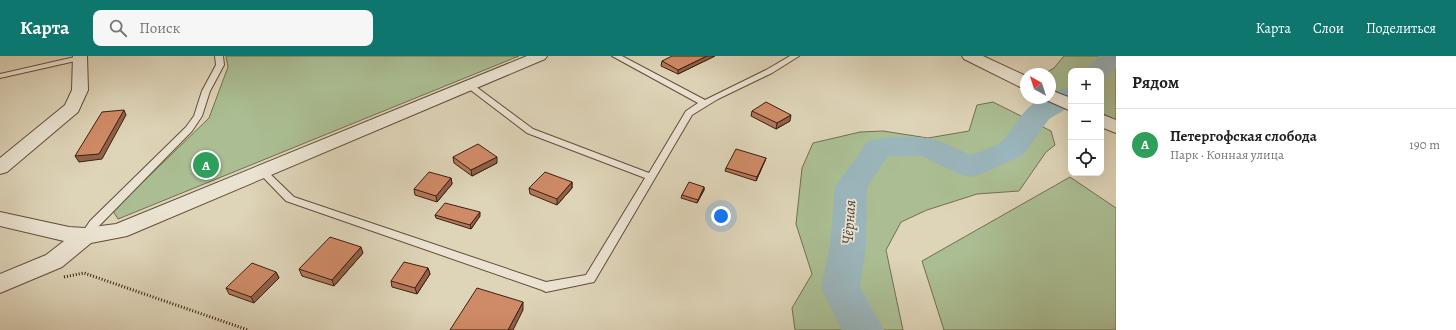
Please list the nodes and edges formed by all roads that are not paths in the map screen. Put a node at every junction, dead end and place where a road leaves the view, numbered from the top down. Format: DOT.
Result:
graph roads {
  1 [pos="219,56"];
  2 [pos="540,56"];
  3 [pos="616,56"];
  4 [pos="795,56"];
  5 [pos="970,56"];
  6 [pos="80,57"];
  7 [pos="0,76"];
  8 [pos="1020,80"];
  9 [pos="468,85"];
  10 [pos="1056,98"];
  11 [pos="704,103"];
  12 [pos="1069,104"];
  13 [pos="1104,121"];
  14 [pos="1116,127"];
  15 [pos="0,168"];
  16 [pos="262,171"];
  17 [pos="651,177"];
  18 [pos="0,219"];
  19 [pos="86,236"];
  20 [pos="0,284"];
  1 -- 19 [label="lane"];
  2 -- 9 [label="street"];
  3 -- 11 [label="lane"];
  4 -- 11 [label="lane"];
  5 -- 8 [label="street"];
  6 -- 7 [label="lane"];
  6 -- 15 [label="street"];
  9 -- 16 [label="street"];
  9 -- 17 [label="lane"];
  10 -- 12 [label="street"];
  11 -- 17 [label="lane"];
  13 -- 14 [label="street"];
  16 -- 17 [label="lane"];
  16 -- 19 [label="street"];
  18 -- 19 [label="street"];
  19 -- 20 [label="street"];
}
